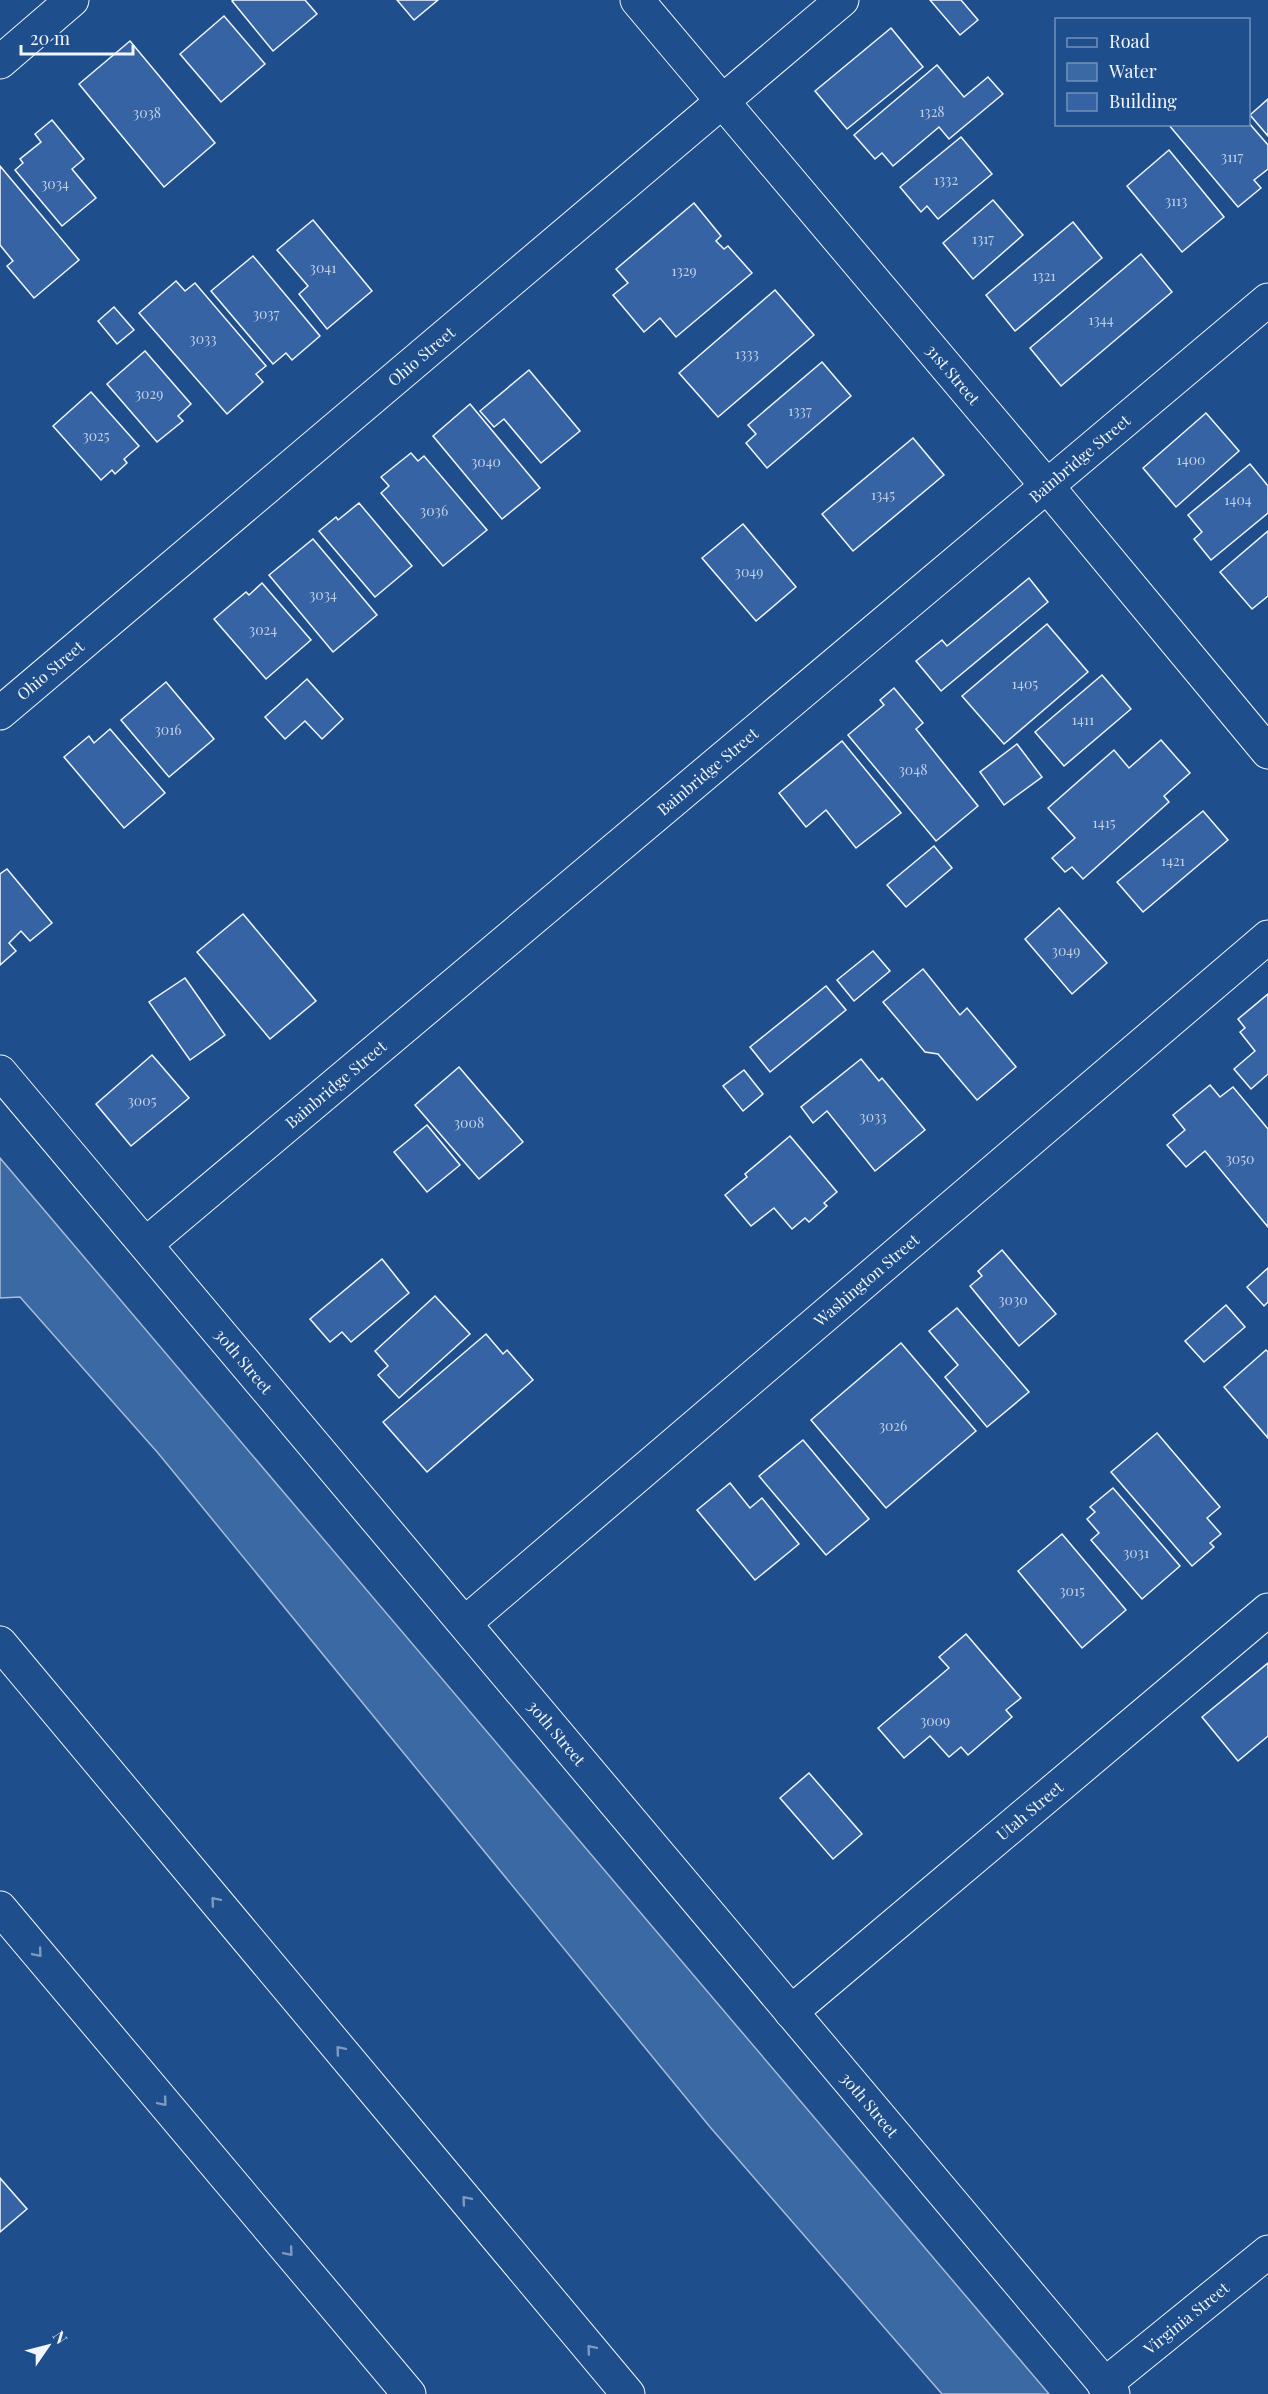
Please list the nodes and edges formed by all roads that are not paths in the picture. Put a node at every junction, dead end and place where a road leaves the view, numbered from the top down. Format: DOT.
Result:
graph roads {
  1 [pos="72,0"];
  2 [pos="637,0"];
  3 [pos="843,0"];
  4 [pos="0,62"];
  5 [pos="722,102"];
  6 [pos="1268,300"];
  7 [pos="1047,486"];
  8 [pos="0,713"];
  9 [pos="1268,752"];
  10 [pos="1268,937"];
  11 [pos="0,1072"];
  12 [pos="146,1244"];
  13 [pos="1268,1610"];
  14 [pos="465,1623"];
  15 [pos="0,1643"];
  16 [pos="0,1908"];
  17 [pos="791,2012"];
  18 [pos="1268,2252"];
  19 [pos="1108,2389"];
  20 [pos="409,2394"];
  21 [pos="628,2394"];
  1 -- 4 [label="main road"];
  2 -- 5 [label="main road, 31st Street"];
  3 -- 5 [label="main road, Ohio Street"];
  5 -- 7 [label="main road, 31st Street"];
  5 -- 8 [label="main road, Ohio Street"];
  6 -- 7 [label="main road, Bainbridge Street"];
  7 -- 9 [label="main road, 31st Street"];
  7 -- 12 [label="main road, Bainbridge Street"];
  10 -- 14 [label="main road, Washington Street"];
  11 -- 12 [label="main road, 30th Street"];
  12 -- 14 [label="main road, 30th Street"];
  13 -- 17 [label="main road, Utah Street"];
  14 -- 17 [label="main road, 30th Street"];
  21 -- 15 [label="main road, one-way"];
  16 -- 20 [label="main road, one-way"];
  17 -- 19 [label="main road, 30th Street"];
  18 -- 19 [label="main road, Virginia Street"];
}
